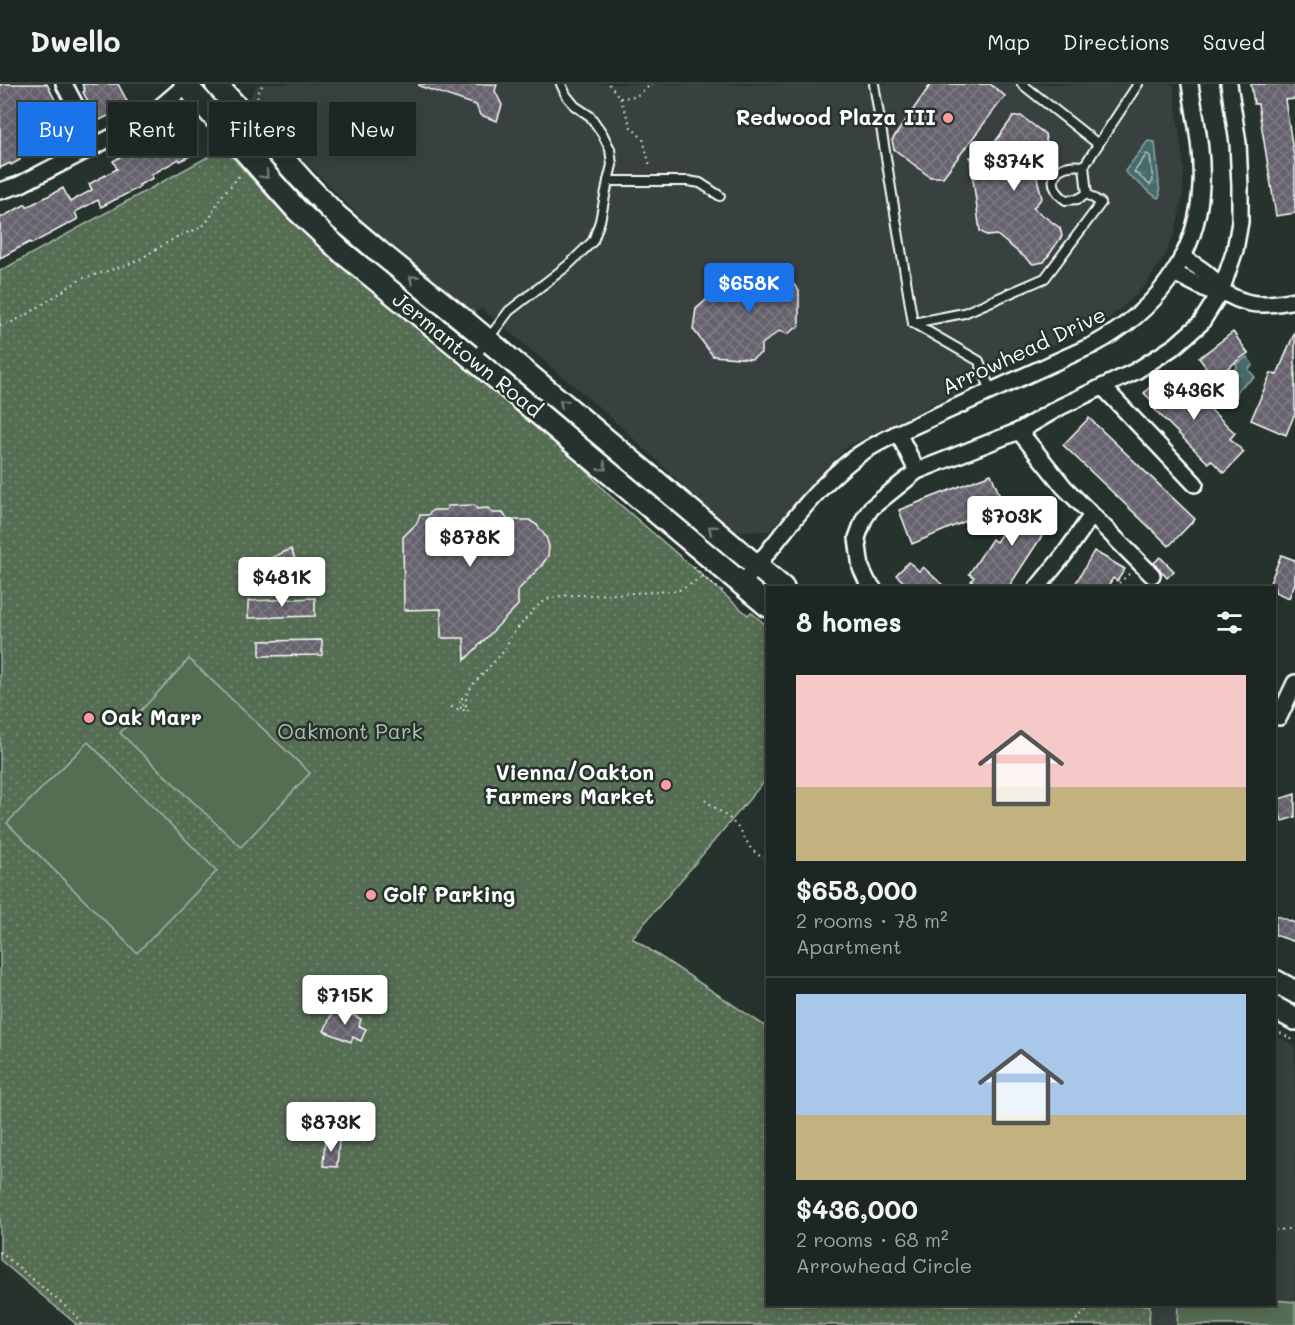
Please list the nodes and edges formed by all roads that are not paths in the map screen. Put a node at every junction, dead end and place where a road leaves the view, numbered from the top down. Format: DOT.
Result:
graph roads {
  1 [pos="64,84"];
  2 [pos="186,84"];
  3 [pos="216,84"];
  4 [pos="561,84"];
  5 [pos="874,84"];
  6 [pos="1022,84"];
  7 [pos="1138,84"];
  8 [pos="1190,84"];
  9 [pos="1229,84"];
  10 [pos="73,102"];
  11 [pos="1098,144"];
  12 [pos="96,145"];
  13 [pos="75,156"];
  14 [pos="1084,166"];
  15 [pos="608,181"];
  16 [pos="0,191"];
  17 [pos="1087,194"];
  18 [pos="720,196"];
  19 [pos="1182,257"];
  20 [pos="1173,273"];
  21 [pos="1221,291"];
  22 [pos="1295,300"];
  23 [pos="913,323"];
  24 [pos="488,340"];
  25 [pos="473,359"];
  26 [pos="1102,387"];
  27 [pos="991,391"];
  28 [pos="1019,431"];
  29 [pos="898,433"];
  30 [pos="917,471"];
  31 [pos="1195,484"];
  32 [pos="1092,515"];
  33 [pos="757,566"];
  34 [pos="1152,575"];
  35 [pos="742,584"];
  36 [pos="781,586"];
  37 [pos="871,586"];
  38 [pos="1039,586"];
  39 [pos="766,604"];
  40 [pos="1295,683"];
  41 [pos="1279,717"];
  42 [pos="1276,982"];
  43 [pos="1295,992"];
  44 [pos="1276,1009"];
  45 [pos="1295,1019"];
  1 -- 10 [label="street"];
  2 -- 12 [label="street"];
  2 -- 25 [label="main road, Jermantown Road, one-way"];
  24 -- 3 [label="main road, Jermantown Road, one-way"];
  4 -- 15 [label="lane"];
  5 -- 23 [label="lane"];
  6 -- 11 [label="lane"];
  7 -- 11 [label="lane"];
  8 -- 19 [label="street, Arrowhead Drive"];
  9 -- 21 [label="street"];
  11 -- 14 [label="lane"];
  13 -- 16 [label="street"];
  14 -- 17 [label="lane"];
  14 -- 17 [label="lane"];
  15 -- 18 [label="lane"];
  15 -- 24 [label="lane"];
  17 -- 23 [label="lane"];
  19 -- 20 [label="street, Arrowhead Drive"];
  19 -- 21 [label="street"];
  20 -- 21 [label="street"];
  20 -- 27 [label="street, Arrowhead Drive"];
  21 -- 22 [label="street"];
  21 -- 26 [label="street"];
  23 -- 27 [label="lane"];
  24 -- 25 [label="lane"];
  33 -- 24 [label="main road, Jermantown Road, one-way"];
  25 -- 35 [label="main road, Jermantown Road, one-way"];
  26 -- 28 [label="street"];
  26 -- 31 [label="street"];
  27 -- 29 [label="street, Arrowhead Drive"];
  28 -- 30 [label="street"];
  28 -- 32 [label="street"];
  29 -- 30 [label="street"];
  29 -- 33 [label="street, Arrowhead Drive"];
  30 -- 37 [label="street"];
  32 -- 34 [label="street"];
  32 -- 38 [label="street"];
  33 -- 35 [label="street, Arrowhead Drive"];
  33 -- 36 [label="main road, Jermantown Road"];
  35 -- 39 [label="main road, Jermantown Road"];
  40 -- 41 [label="street"];
  42 -- 43 [label="main road"];
  44 -- 45 [label="main road"];
}
